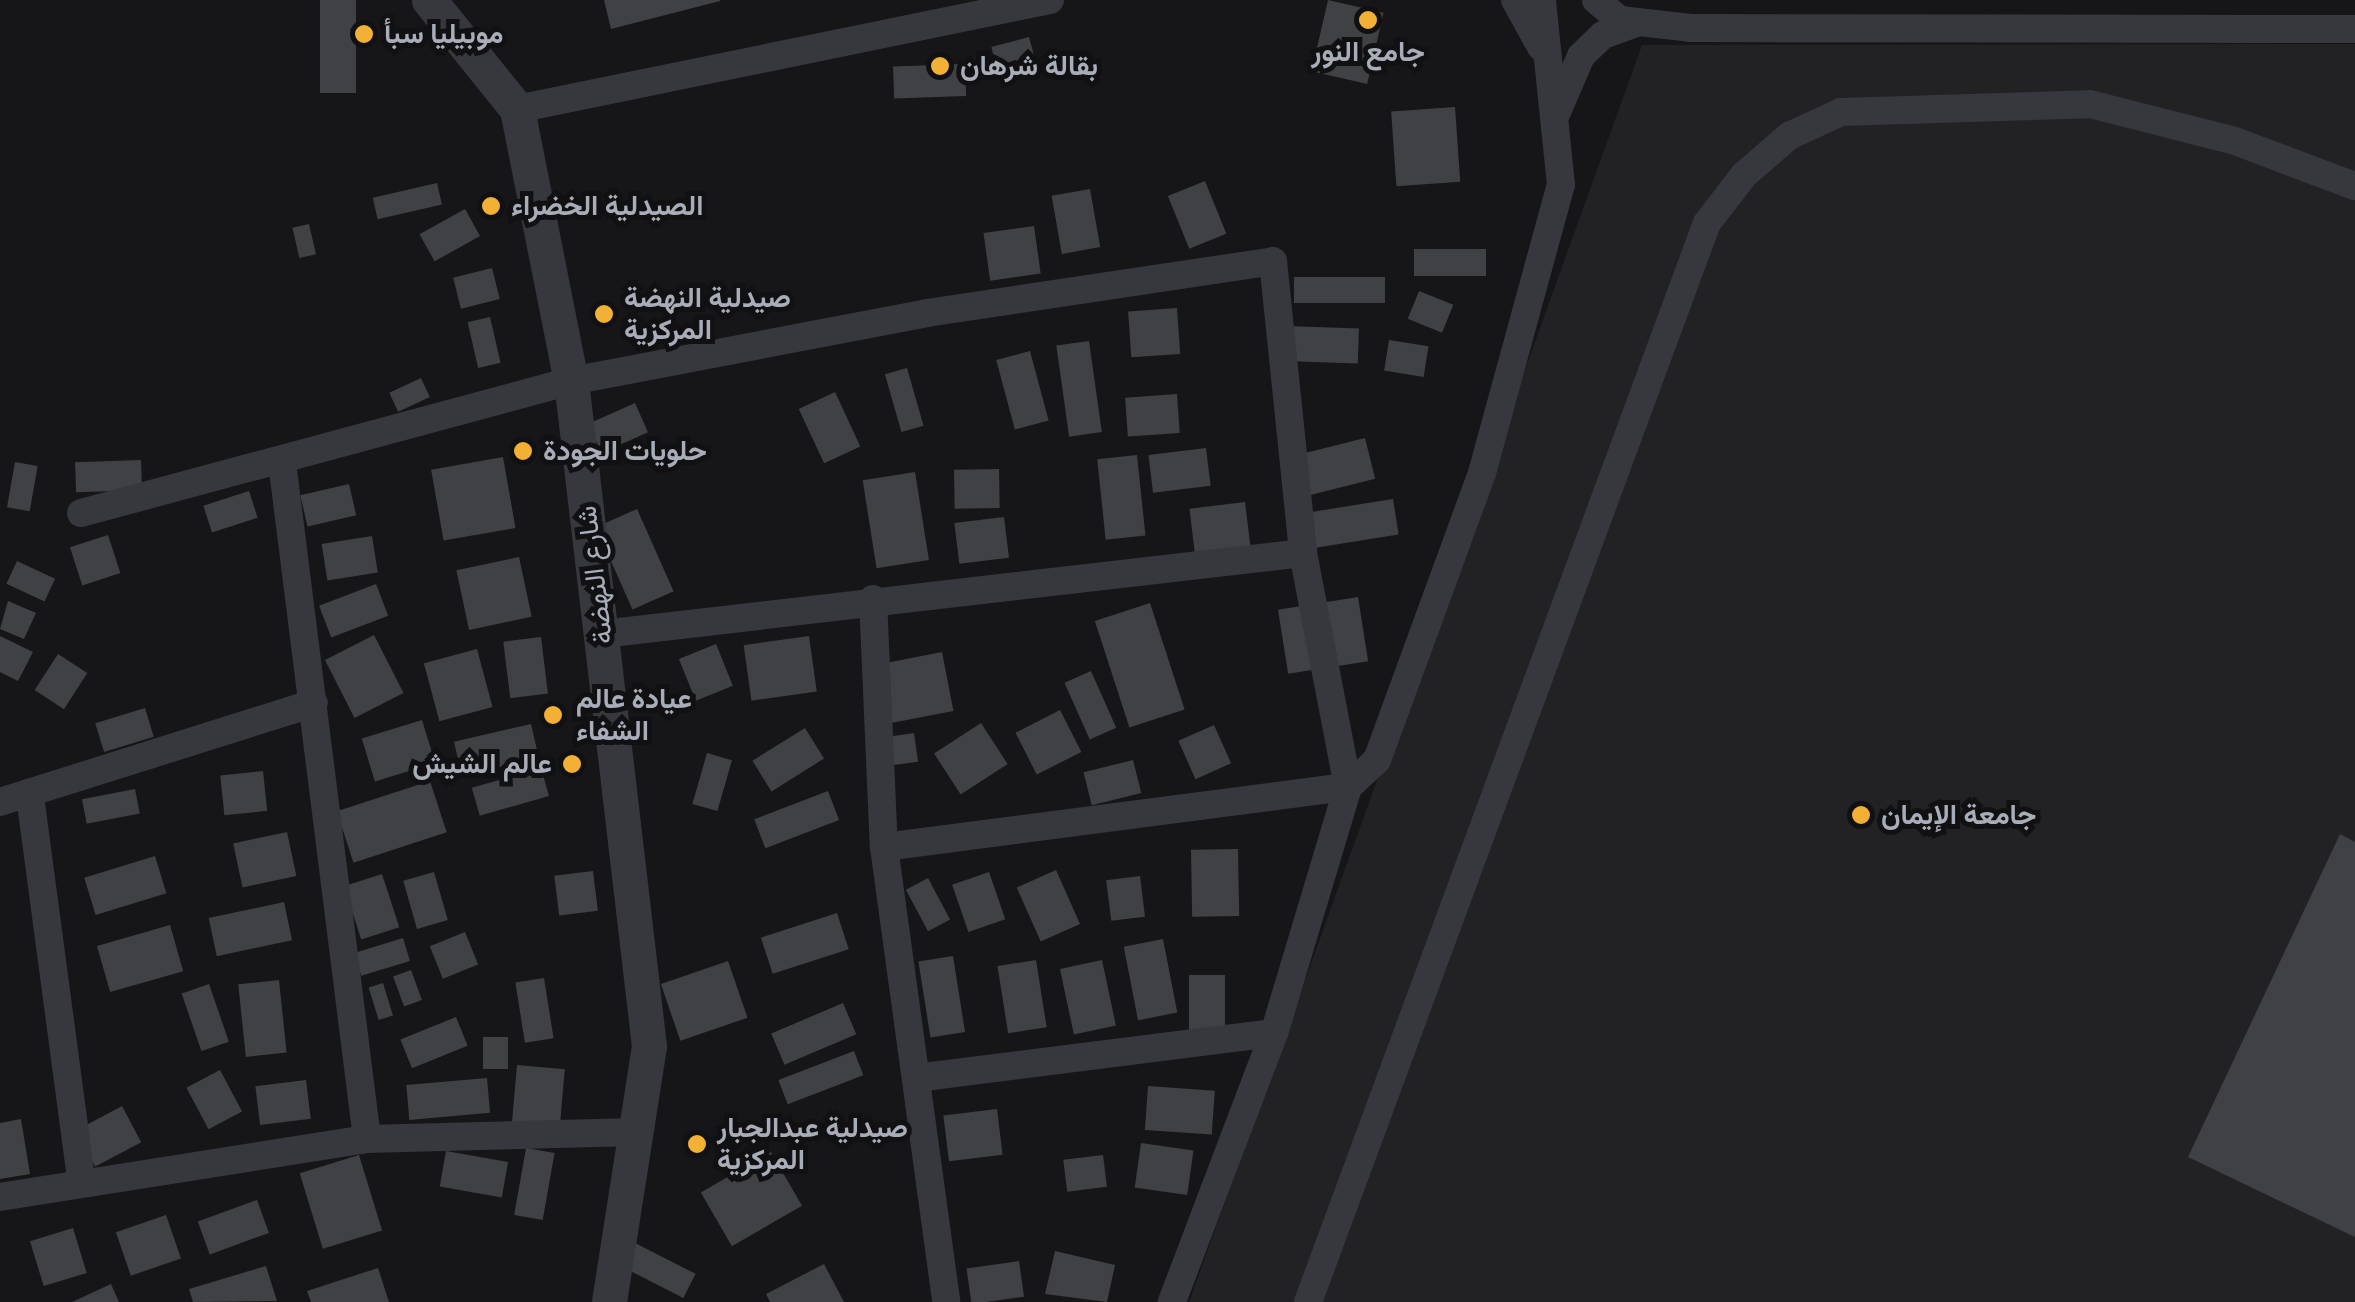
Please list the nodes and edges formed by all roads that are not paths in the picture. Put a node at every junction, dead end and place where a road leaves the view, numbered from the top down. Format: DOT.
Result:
graph roads {
  1 [pos="429,0"];
  2 [pos="1050,0"];
  3 [pos="1515,0"];
  4 [pos="1542,0"];
  5 [pos="1596,0"];
  6 [pos="1612,0"];
  7 [pos="1633,24"];
  8 [pos="2355,29"];
  9 [pos="1546,58"];
  10 [pos="517,109"];
  11 [pos="1557,112"];
  12 [pos="2355,186"];
  13 [pos="572,381"];
  14 [pos="282,462"];
  15 [pos="81,513"];
  16 [pos="1303,553"];
  17 [pos="873,599"];
  18 [pos="602,634"];
  19 [pos="314,703"];
  20 [pos="1348,787"];
  21 [pos="30,796"];
  22 [pos="0,802"];
  23 [pos="884,847"];
  24 [pos="1274,1033"];
  25 [pos="916,1078"];
  26 [pos="635,1132"];
  27 [pos="368,1139"];
  28 [pos="81,1180"];
  29 [pos="0,1197"];
  30 [pos="609,1302"];
  31 [pos="946,1302"];
  32 [pos="1172,1302"];
  33 [pos="1308,1302"];
  1 -- 10 [label="street, شارع النهضة"];
  2 -- 10 [label="street"];
  3 -- 9 [label="street"];
  4 -- 9 [label="street"];
  5 -- 7 [label="street"];
  6 -- 7 [label="street"];
  7 -- 8 [label="street"];
  7 -- 11 [label="street"];
  9 -- 11 [label="street"];
  10 -- 13 [label="street, شارع النهضة"];
  11 -- 20 [label="street"];
  12 -- 33 [label="street"];
  13 -- 14 [label="street"];
  13 -- 16 [label="street"];
  13 -- 18 [label="street, شارع النهضة"];
  14 -- 15 [label="street"];
  14 -- 19 [label="street"];
  16 -- 17 [label="street"];
  16 -- 20 [label="street"];
  17 -- 18 [label="street"];
  17 -- 23 [label="street"];
  18 -- 26 [label="street, شارع النهضة"];
  19 -- 21 [label="street"];
  19 -- 27 [label="street"];
  20 -- 23 [label="street"];
  20 -- 24 [label="street"];
  21 -- 22 [label="street"];
  21 -- 28 [label="street"];
  23 -- 25 [label="street"];
  24 -- 25 [label="street"];
  24 -- 32 [label="street"];
  25 -- 31 [label="street"];
  26 -- 27 [label="street"];
  26 -- 30 [label="street, شارع النهضة"];
  27 -- 28 [label="street"];
  28 -- 29 [label="street"];
}
